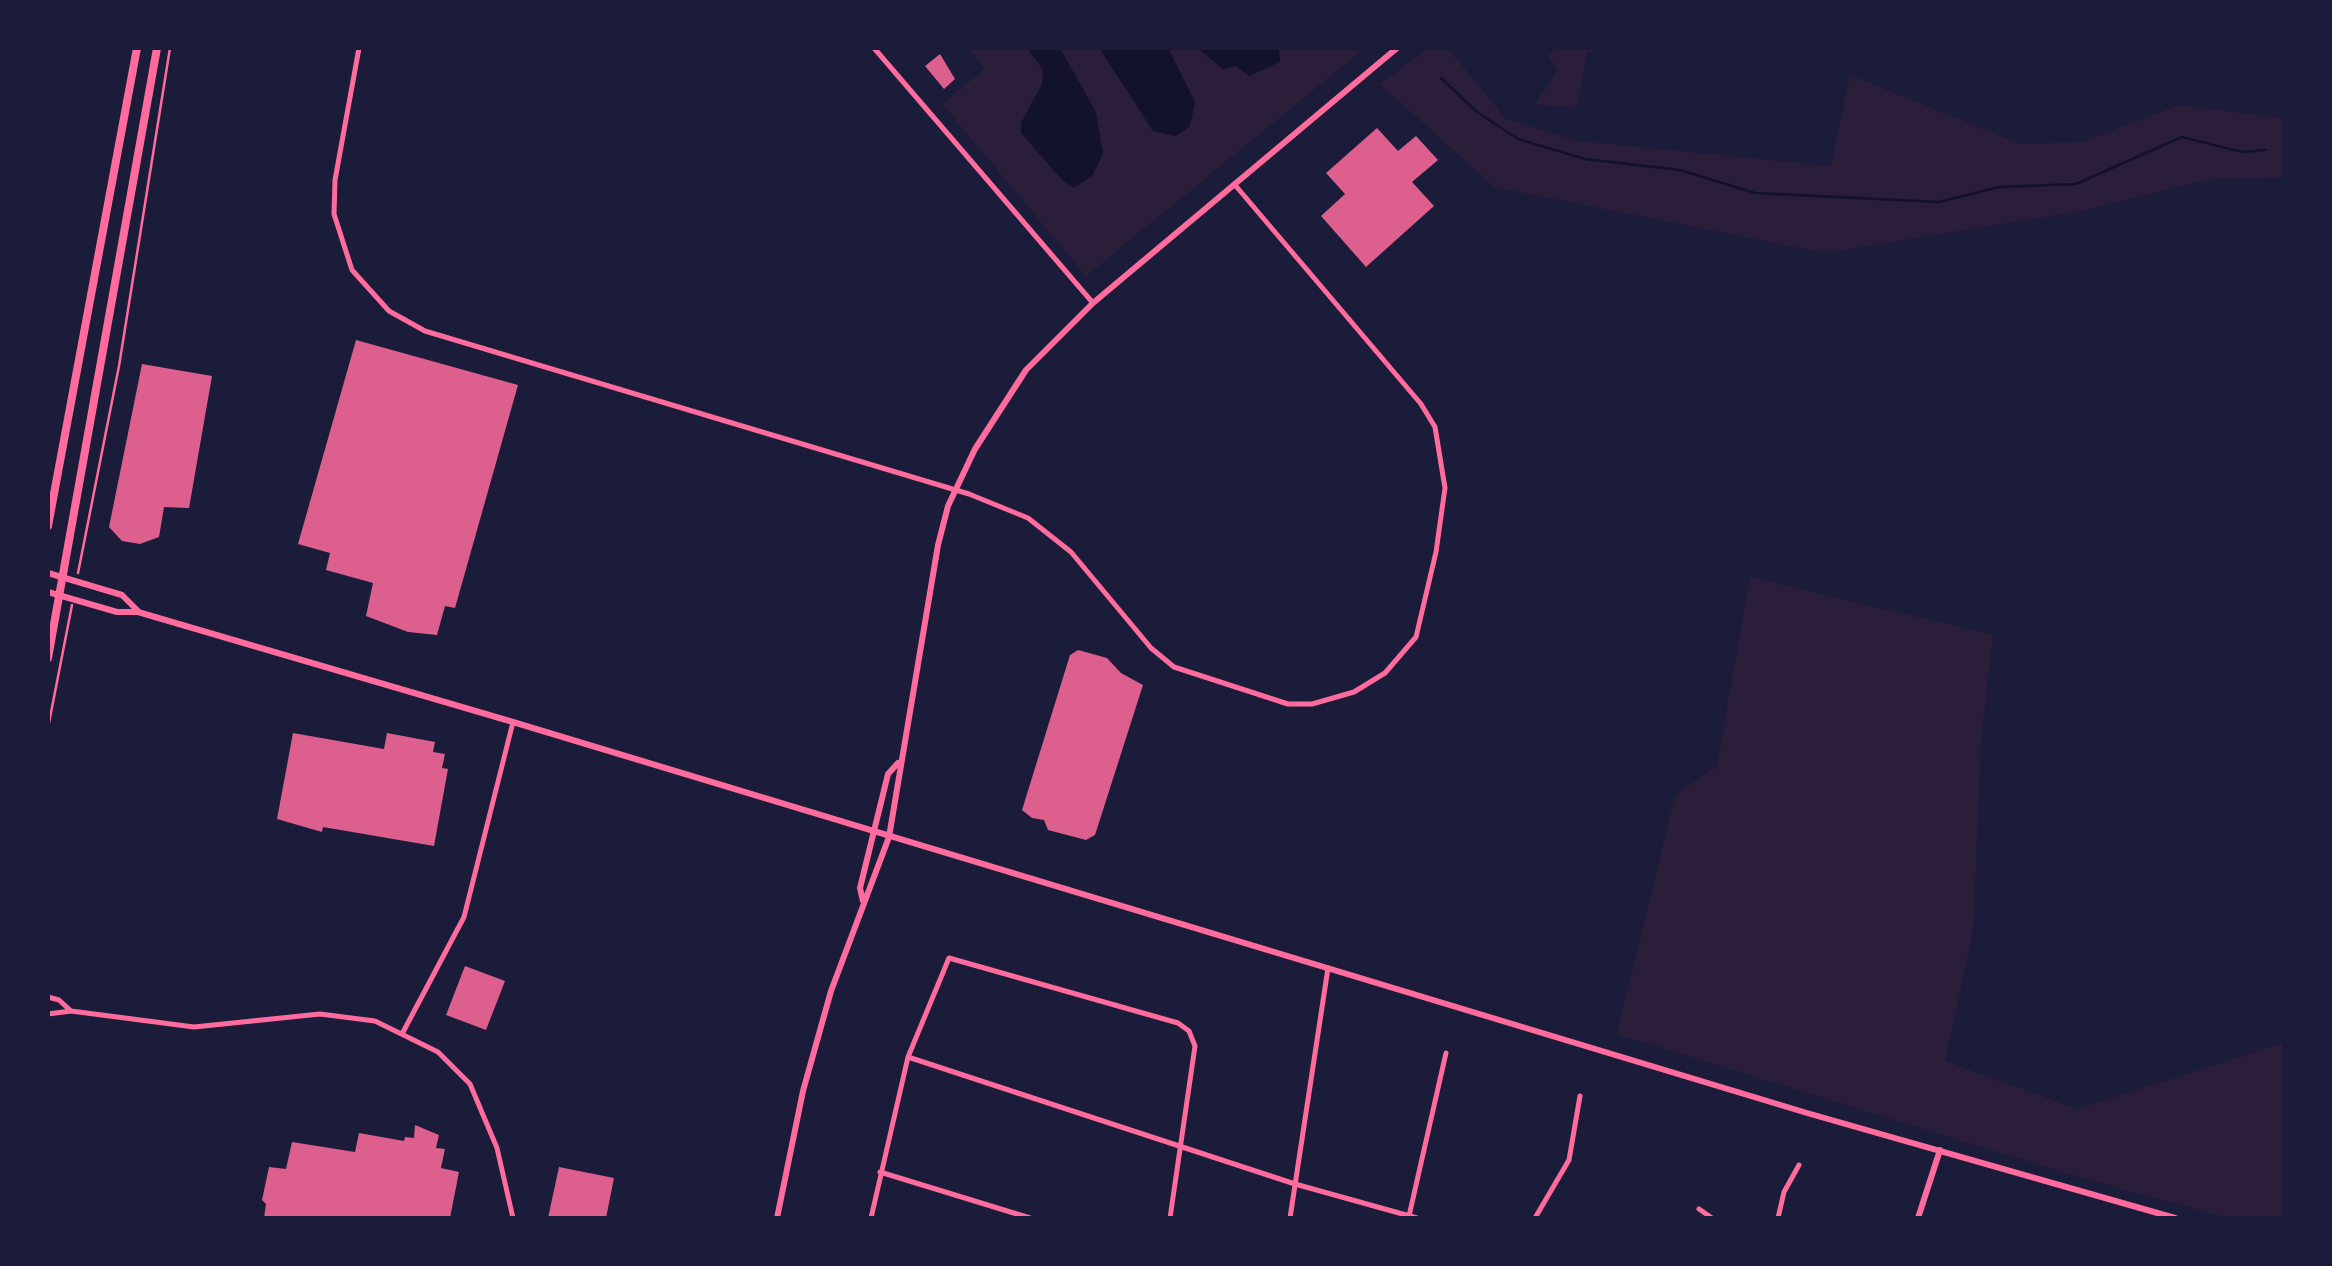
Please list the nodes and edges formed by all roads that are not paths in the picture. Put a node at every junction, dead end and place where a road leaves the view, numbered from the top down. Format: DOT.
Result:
graph roads {
  1 [pos="137,48"];
  2 [pos="157,48"];
  3 [pos="359,48"];
  4 [pos="874,48"];
  5 [pos="1397,48"];
  6 [pos="1234,184"];
  7 [pos="1093,302"];
  8 [pos="954,490"];
  9 [pos="48,526"];
  10 [pos="48,573"];
  11 [pos="62,577"];
  12 [pos="48,592"];
  13 [pos="59,596"];
  14 [pos="138,612"];
  15 [pos="48,658"];
  16 [pos="514,722"];
  17 [pos="898,763"];
  18 [pos="875,833"];
  19 [pos="889,837"];
  20 [pos="863,902"];
  21 [pos="1328,968"];
  22 [pos="48,997"];
  23 [pos="71,1012"];
  24 [pos="48,1014"];
  25 [pos="402,1034"];
  26 [pos="1446,1053"];
  27 [pos="908,1057"];
  28 [pos="1580,1096"];
  29 [pos="1182,1144"];
  30 [pos="1940,1150"];
  31 [pos="1799,1165"];
  32 [pos="879,1172"];
  33 [pos="1295,1184"];
  34 [pos="1699,1210"];
  35 [pos="1413,1217"];
  36 [pos="513,1218"];
  37 [pos="778,1218"];
  38 [pos="871,1218"];
  39 [pos="1030,1218"];
  40 [pos="1170,1218"];
  41 [pos="1290,1218"];
  42 [pos="1534,1218"];
  43 [pos="1712,1218"];
  44 [pos="1778,1218"];
  45 [pos="1918,1218"];
  46 [pos="2175,1218"];
  1 -- 9 [label="main road"];
  2 -- 11 [label="main road"];
  3 -- 8 [label="street"];
  4 -- 7 [label="street"];
  5 -- 6 [label="street"];
  6 -- 7 [label="street"];
  6 -- 8 [label="street"];
  7 -- 8 [label="street"];
  8 -- 17 [label="street"];
  10 -- 11 [label="street"];
  11 -- 13 [label="main road"];
  11 -- 14 [label="street"];
  12 -- 13 [label="street"];
  13 -- 14 [label="street"];
  13 -- 15 [label="main road"];
  14 -- 16 [label="street"];
  16 -- 18 [label="street"];
  16 -- 25 [label="street"];
  17 -- 18 [label="street"];
  17 -- 19 [label="street"];
  18 -- 19 [label="street"];
  18 -- 20 [label="street"];
  19 -- 20 [label="street"];
  19 -- 21 [label="street"];
  20 -- 37 [label="street"];
  21 -- 30 [label="street"];
  21 -- 33 [label="street"];
  22 -- 23 [label="street"];
  23 -- 24 [label="street"];
  23 -- 25 [label="street"];
  25 -- 36 [label="street"];
  26 -- 35 [label="street"];
  27 -- 29 [label="street"];
  27 -- 29 [label="street"];
  27 -- 32 [label="street"];
  28 -- 42 [label="street"];
  29 -- 33 [label="street"];
  29 -- 40 [label="street"];
  30 -- 45 [label="street"];
  30 -- 46 [label="street"];
  31 -- 44 [label="street"];
  32 -- 38 [label="street"];
  32 -- 39 [label="street"];
  33 -- 35 [label="street"];
  33 -- 41 [label="street"];
  34 -- 43 [label="street"];
}
